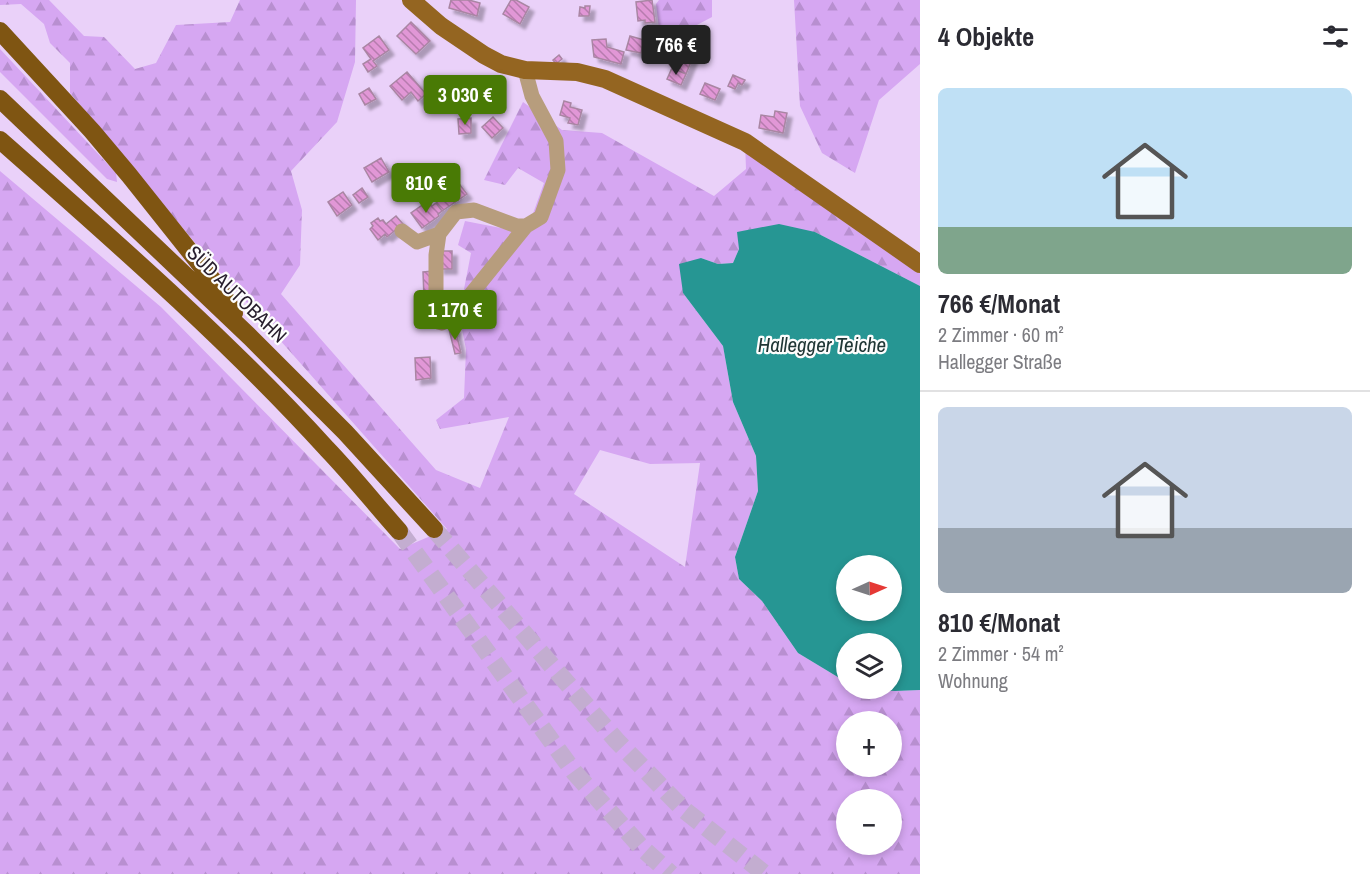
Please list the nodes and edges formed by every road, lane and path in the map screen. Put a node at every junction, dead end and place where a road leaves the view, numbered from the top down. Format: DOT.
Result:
graph roads {
  1 [pos="411,0"];
  2 [pos="0,32"];
  3 [pos="525,70"];
  4 [pos="1,100"];
  5 [pos="0,140"];
  6 [pos="526,226"];
  7 [pos="402,231"];
  8 [pos="439,234"];
  9 [pos="920,264"];
  10 [pos="250,337"];
  11 [pos="434,529"];
  12 [pos="399,531"];
  1 -- 3 [label="main road"];
  2 -- 10 [label="highway"];
  3 -- 6 [label="street"];
  3 -- 9 [label="main road"];
  4 -- 10 [label="highway, SÜD AUTOBAHN"];
  5 -- 12 [label="highway"];
  6 -- 8 [label="street"];
  6 -- 8 [label="street"];
  7 -- 8 [label="street"];
  10 -- 11 [label="highway, SÜD AUTOBAHN"];
}
